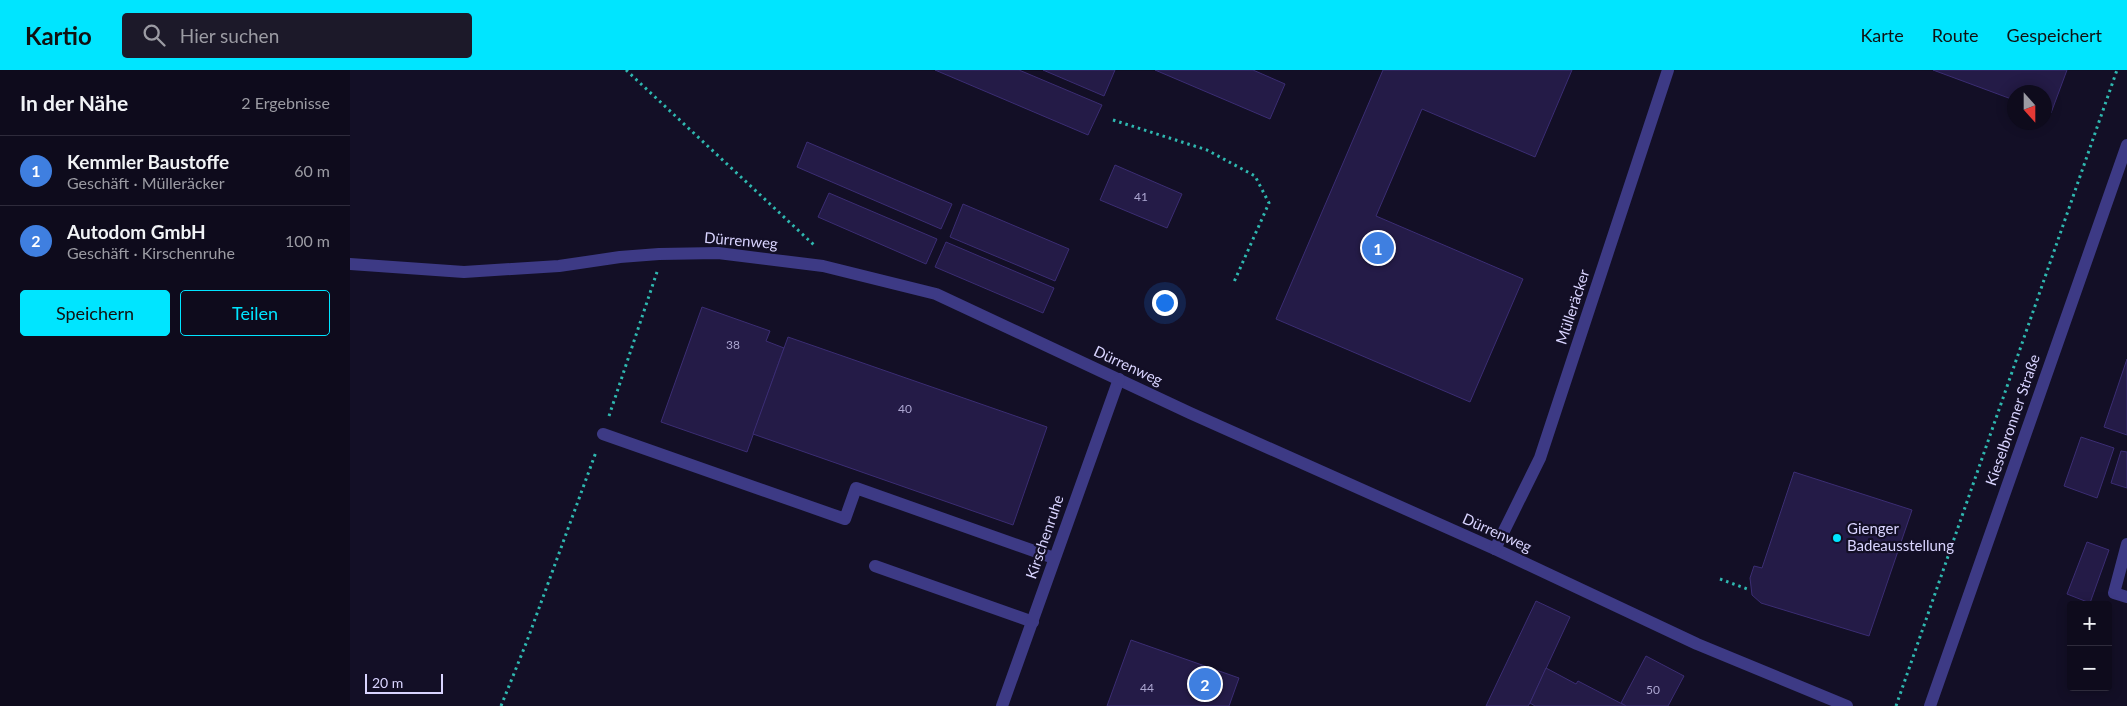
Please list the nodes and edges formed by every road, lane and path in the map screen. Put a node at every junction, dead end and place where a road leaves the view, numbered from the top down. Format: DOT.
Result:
graph roads {
  1 [pos="626,70"];
  2 [pos="1668,70"];
  3 [pos="2117,70"];
  4 [pos="1113,120"];
  5 [pos="2127,145"];
  6 [pos="350,264"];
  7 [pos="818,266"];
  8 [pos="1234,282"];
  9 [pos="1119,379"];
  10 [pos="603,434"];
  11 [pos="2127,544"];
  12 [pos="1495,549"];
  13 [pos="1054,558"];
  14 [pos="875,566"];
  15 [pos="1720,580"];
  16 [pos="1750,590"];
  17 [pos="2127,597"];
  18 [pos="1033,622"];
  19 [pos="527,641"];
  20 [pos="501,706"];
  21 [pos="1002,706"];
  22 [pos="1847,706"];
  23 [pos="1896,706"];
  24 [pos="1930,706"];
  1 -- 7 [label="path"];
  2 -- 12 [label="street, Mülleräcker"];
  3 -- 23 [label="path"];
  4 -- 8 [label="path"];
  5 -- 24 [label="street, Kieselbronner Straße"];
  6 -- 7 [label="street, Dürrenweg"];
  7 -- 9 [label="street, Dürrenweg"];
  9 -- 12 [label="street, Dürrenweg"];
  9 -- 13 [label="street, Kirschenruhe"];
  10 -- 13 [label="street"];
  11 -- 17 [label="street"];
  12 -- 22 [label="street, Dürrenweg"];
  13 -- 18 [label="street, Kirschenruhe"];
  14 -- 18 [label="street"];
  15 -- 16 [label="path"];
  18 -- 21 [label="street, Kirschenruhe"];
  19 -- 20 [label="path"];
}
